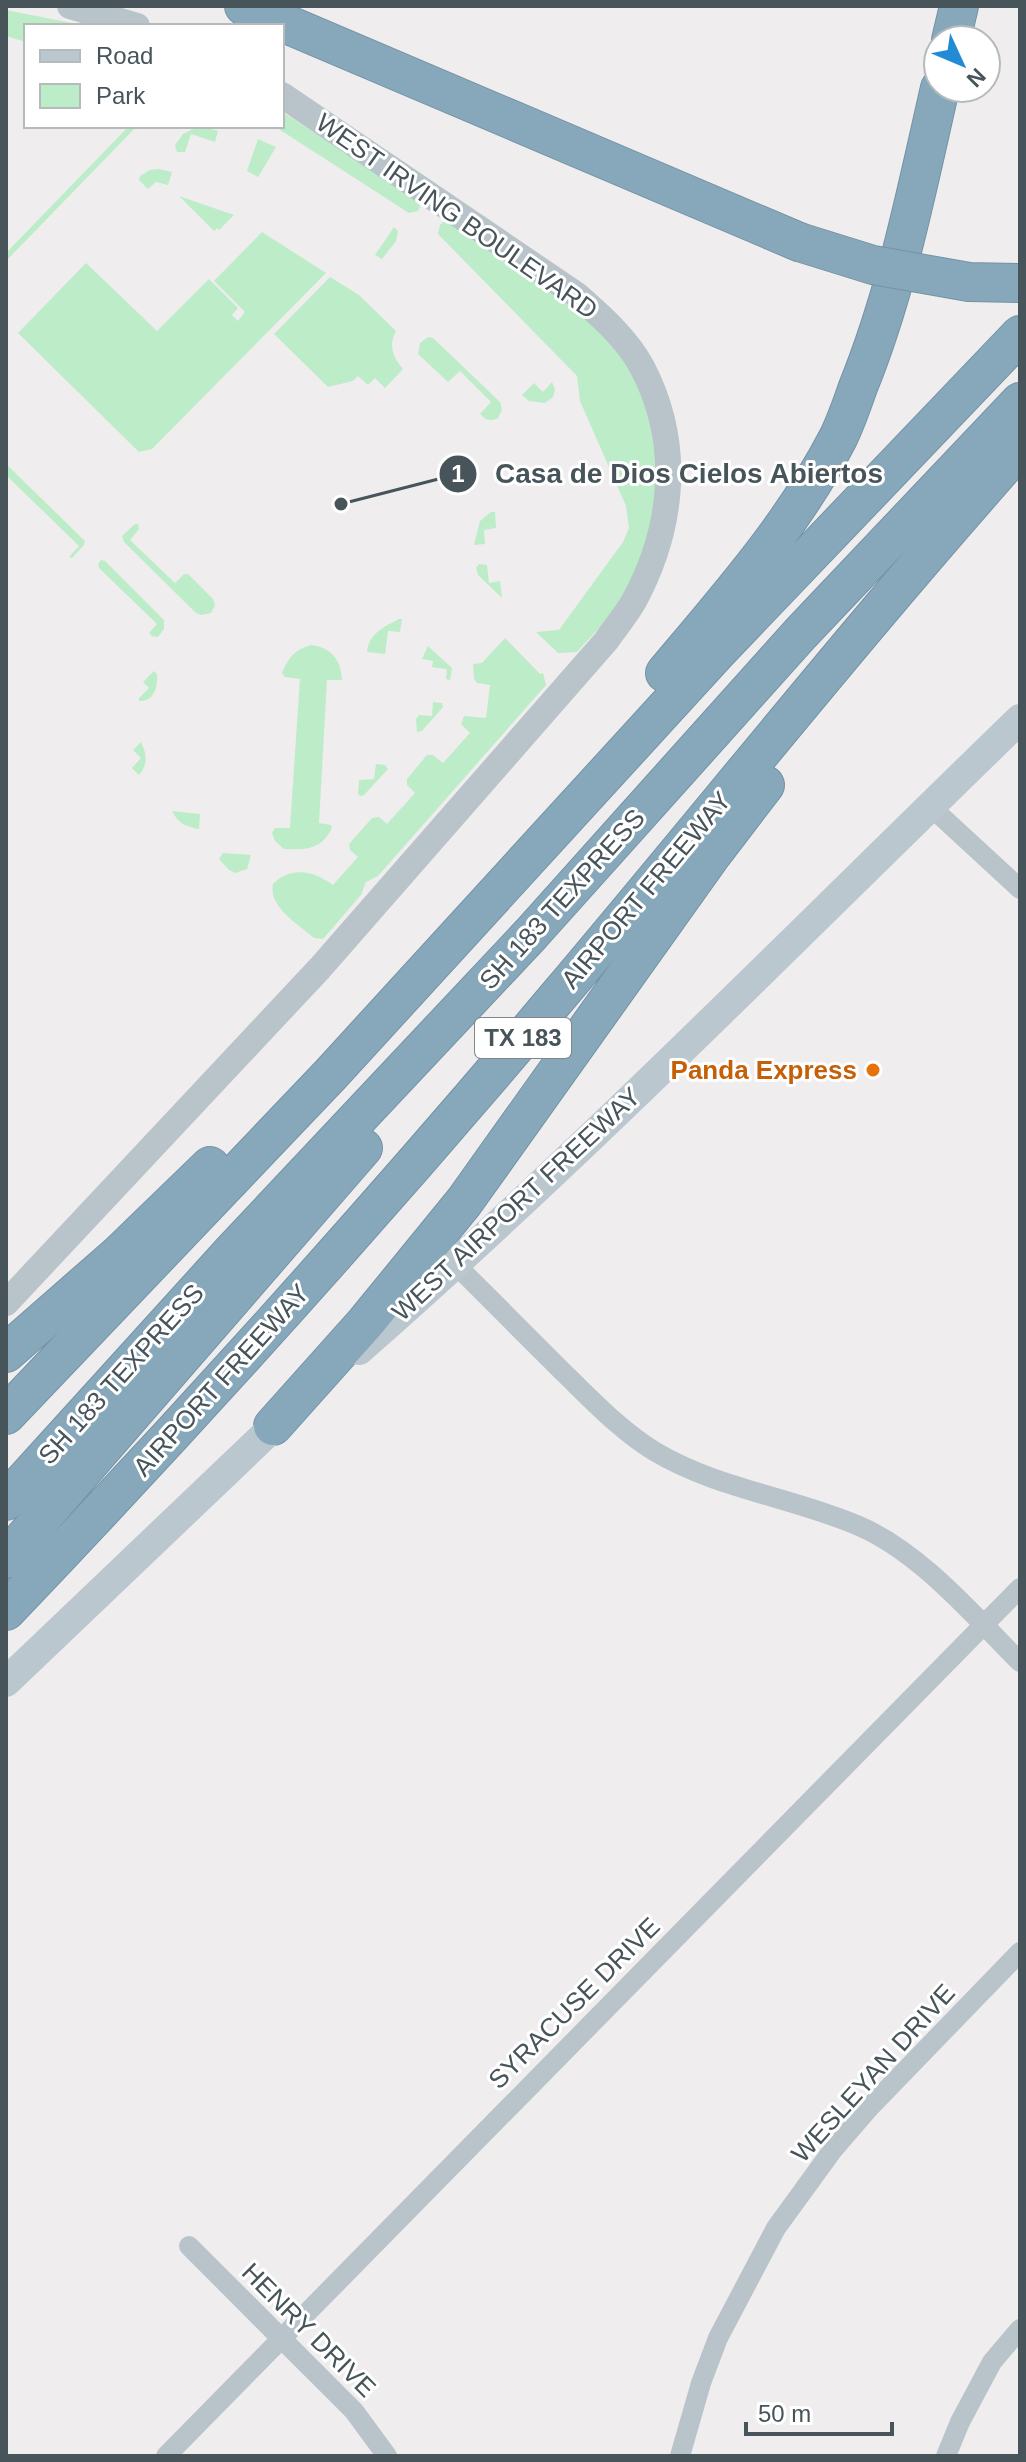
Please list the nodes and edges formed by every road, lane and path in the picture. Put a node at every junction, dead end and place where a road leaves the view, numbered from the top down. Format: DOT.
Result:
graph roads {
  1 [pos="70,6"];
  2 [pos="244,6"];
  3 [pos="130,24"];
  4 [pos="284,96"];
  5 [pos="936,104"];
  6 [pos="1020,283"];
  7 [pos="1020,335"];
  8 [pos="1020,374"];
  9 [pos="1020,402"];
  10 [pos="1020,448"];
  11 [pos="905,578"];
  12 [pos="1020,719"];
  13 [pos="930,806"];
  14 [pos="566,816"];
  15 [pos="1020,889"];
  16 [pos="557,906"];
  17 [pos="331,1074"];
  18 [pos="456,1265"];
  19 [pos="6,1303"];
  20 [pos="6,1353"];
  21 [pos="6,1415"];
  22 [pos="273,1426"];
  23 [pos="6,1472"];
  24 [pos="6,1501"];
  25 [pos="6,1559"];
  26 [pos="1020,1588"];
  27 [pos="6,1611"];
  28 [pos="983,1626"];
  29 [pos="1020,1662"];
  30 [pos="6,1682"];
  31 [pos="1020,1952"];
  32 [pos="189,2246"];
  33 [pos="1020,2329"];
  34 [pos="280,2337"];
  35 [pos="166,2456"];
  36 [pos="387,2456"];
  37 [pos="680,2456"];
  38 [pos="946,2456"];
  1 -- 3 [label="street"];
  2 -- 6 [label="highway, bridge"];
  4 -- 19 [label="street, WEST IRVING BOULEVARD"];
  5 -- 14 [label="highway"];
  7 -- 14 [label="highway"];
  8 -- 23 [label="highway, SH 183 TEXPRESS"];
  9 -- 16 [label="highway, SH 183 TEXPRESS"];
  10 -- 11 [label="highway, AIRPORT FREEWAY / TX 183"];
  11 -- 22 [label="highway"];
  11 -- 27 [label="highway, AIRPORT FREEWAY / TX 183"];
  12 -- 13 [label="main road, WEST AIRPORT FREEWAY"];
  13 -- 15 [label="street"];
  13 -- 18 [label="main road, WEST AIRPORT FREEWAY"];
  14 -- 17 [label="highway"];
  16 -- 24 [label="highway, SH 183 TEXPRESS"];
  16 -- 25 [label="highway"];
  17 -- 20 [label="highway"];
  17 -- 21 [label="highway"];
  18 -- 22 [label="main road, WEST AIRPORT FREEWAY"];
  18 -- 28 [label="street"];
  22 -- 30 [label="main road, WEST AIRPORT FREEWAY"];
  26 -- 28 [label="street, SYRACUSE DRIVE"];
  28 -- 29 [label="street"];
  28 -- 34 [label="street, SYRACUSE DRIVE"];
  31 -- 37 [label="street, WESLEYAN DRIVE"];
  32 -- 34 [label="street, HENRY DRIVE"];
  33 -- 38 [label="street"];
  34 -- 35 [label="street, SYRACUSE DRIVE"];
  34 -- 36 [label="street, HENRY DRIVE"];
}
